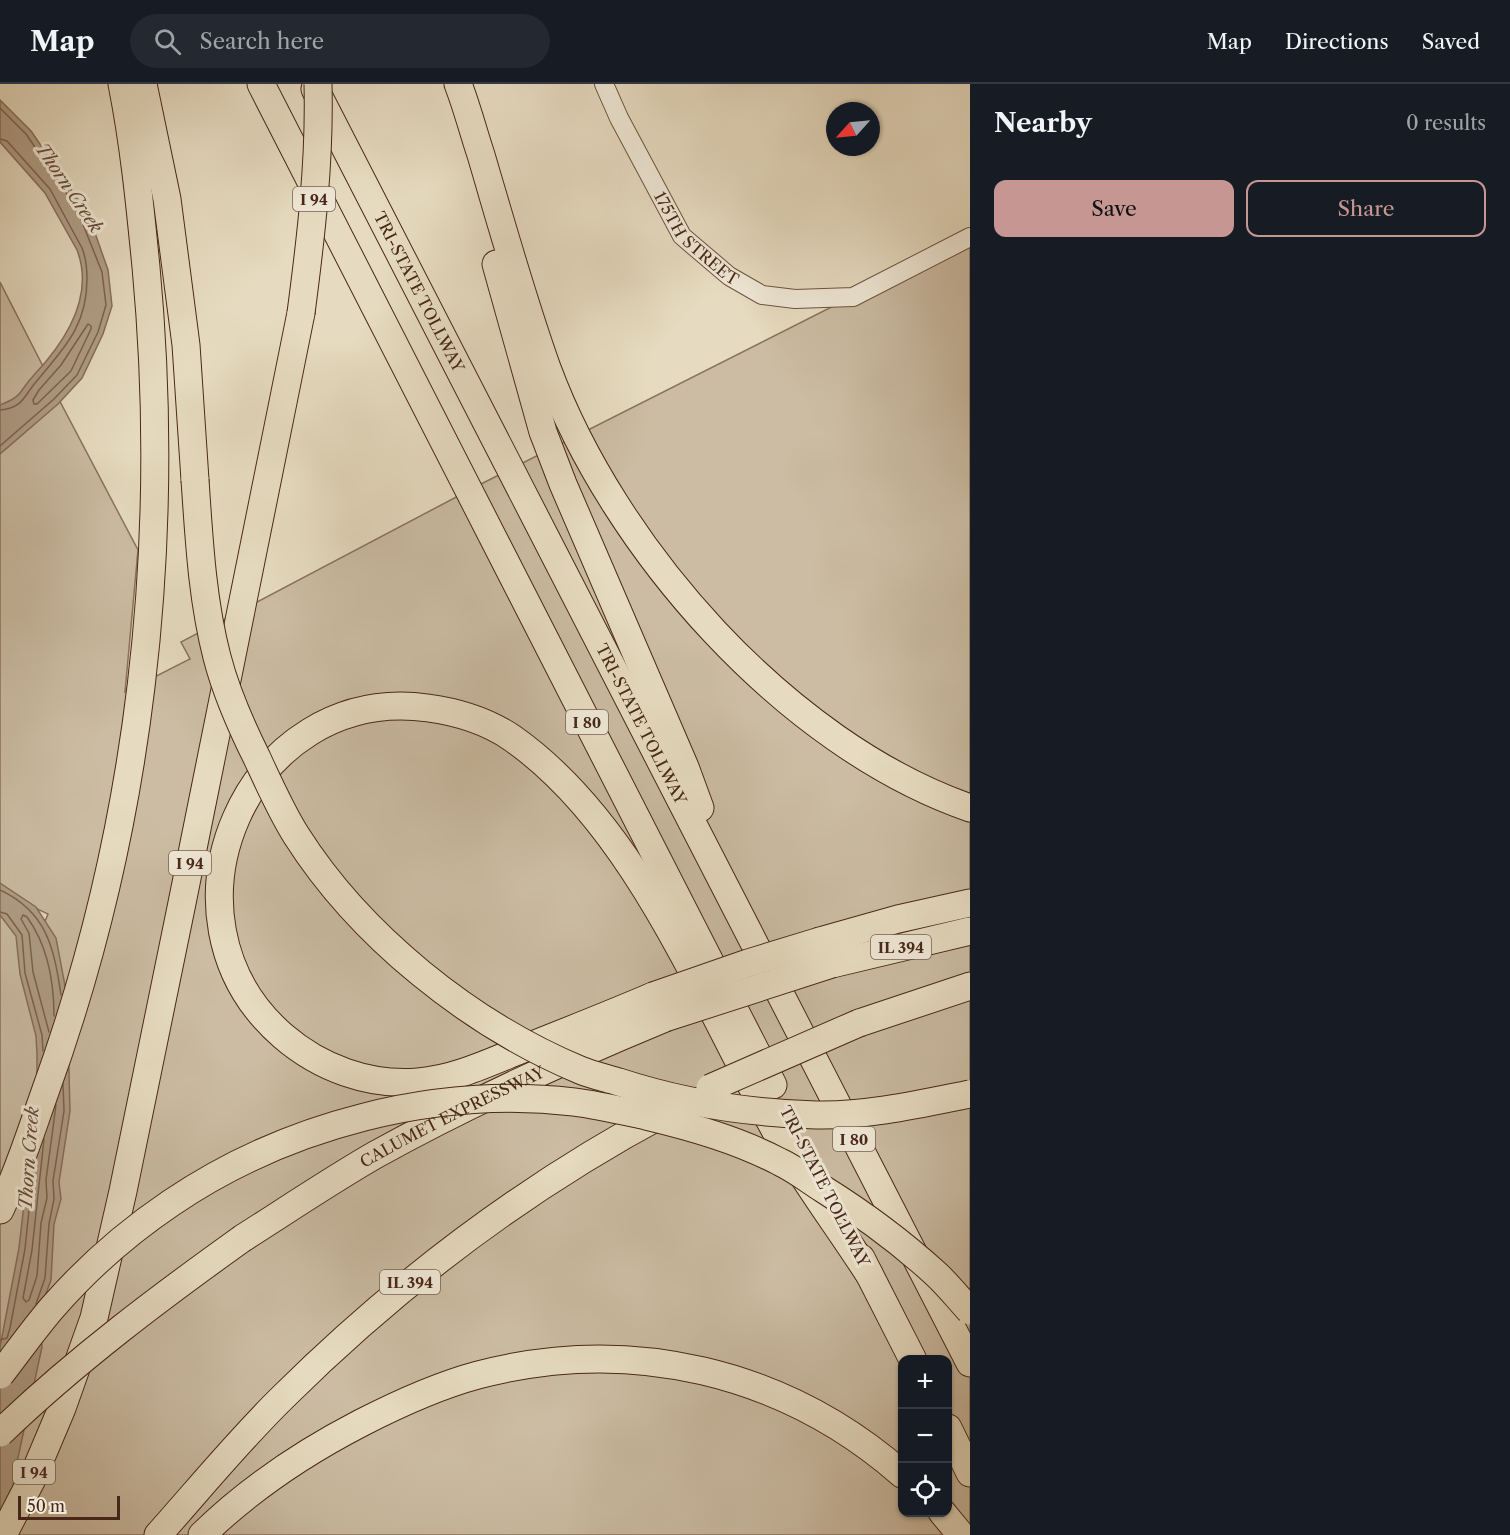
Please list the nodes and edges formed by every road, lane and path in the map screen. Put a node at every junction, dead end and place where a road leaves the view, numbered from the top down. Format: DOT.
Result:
graph roads {
  1 [pos="122,84"];
  2 [pos="143,84"];
  3 [pos="244,84"];
  4 [pos="261,84"];
  5 [pos="312,84"];
  6 [pos="318,84"];
  7 [pos="446,84"];
  8 [pos="458,84"];
  9 [pos="604,84"];
  10 [pos="336,230"];
  11 [pos="970,237"];
  12 [pos="970,808"];
  13 [pos="970,903"];
  14 [pos="738,914"];
  15 [pos="970,931"];
  16 [pos="826,952"];
  17 [pos="970,986"];
  18 [pos="659,1007"];
  19 [pos="970,1094"];
  20 [pos="0,1210"];
  21 [pos="869,1274"];
  22 [pos="970,1311"];
  23 [pos="911,1355"];
  24 [pos="970,1363"];
  25 [pos="0,1375"];
  26 [pos="0,1433"];
  27 [pos="952,1436"];
  28 [pos="898,1470"];
  29 [pos="970,1473"];
  30 [pos="946,1517"];
  31 [pos="3,1535"];
  32 [pos="158,1535"];
  33 [pos="202,1535"];
  34 [pos="961,1535"];
  1 -- 20 [label="highway"];
  2 -- 19 [label="highway, bridge"];
  3 -- 10 [label="highway"];
  4 -- 10 [label="highway, TRI-STATE TOLLWAY / I 80"];
  5 -- 14 [label="highway, TRI-STATE TOLLWAY / I 80"];
  6 -- 31 [label="highway, I 94, bridge"];
  7 -- 14 [label="highway"];
  8 -- 12 [label="highway"];
  9 -- 11 [label="street, 175TH STREET"];
  10 -- 21 [label="highway, TRI-STATE TOLLWAY / I 80"];
  13 -- 16 [label="highway"];
  14 -- 24 [label="highway, TRI-STATE TOLLWAY / I 80"];
  15 -- 16 [label="highway, CALUMET EXPRESSWAY / IL 394"];
  16 -- 18 [label="highway, CALUMET EXPRESSWAY / IL 394, bridge"];
  17 -- 32 [label="highway, IL 394, bridge"];
  18 -- 21 [label="highway"];
  18 -- 26 [label="highway, CALUMET EXPRESSWAY / IL 394, bridge"];
  21 -- 23 [label="highway, TRI-STATE TOLLWAY / I 80"];
  22 -- 25 [label="highway, bridge"];
  27 -- 29 [label="highway"];
  28 -- 33 [label="highway"];
  30 -- 34 [label="highway"];
}
